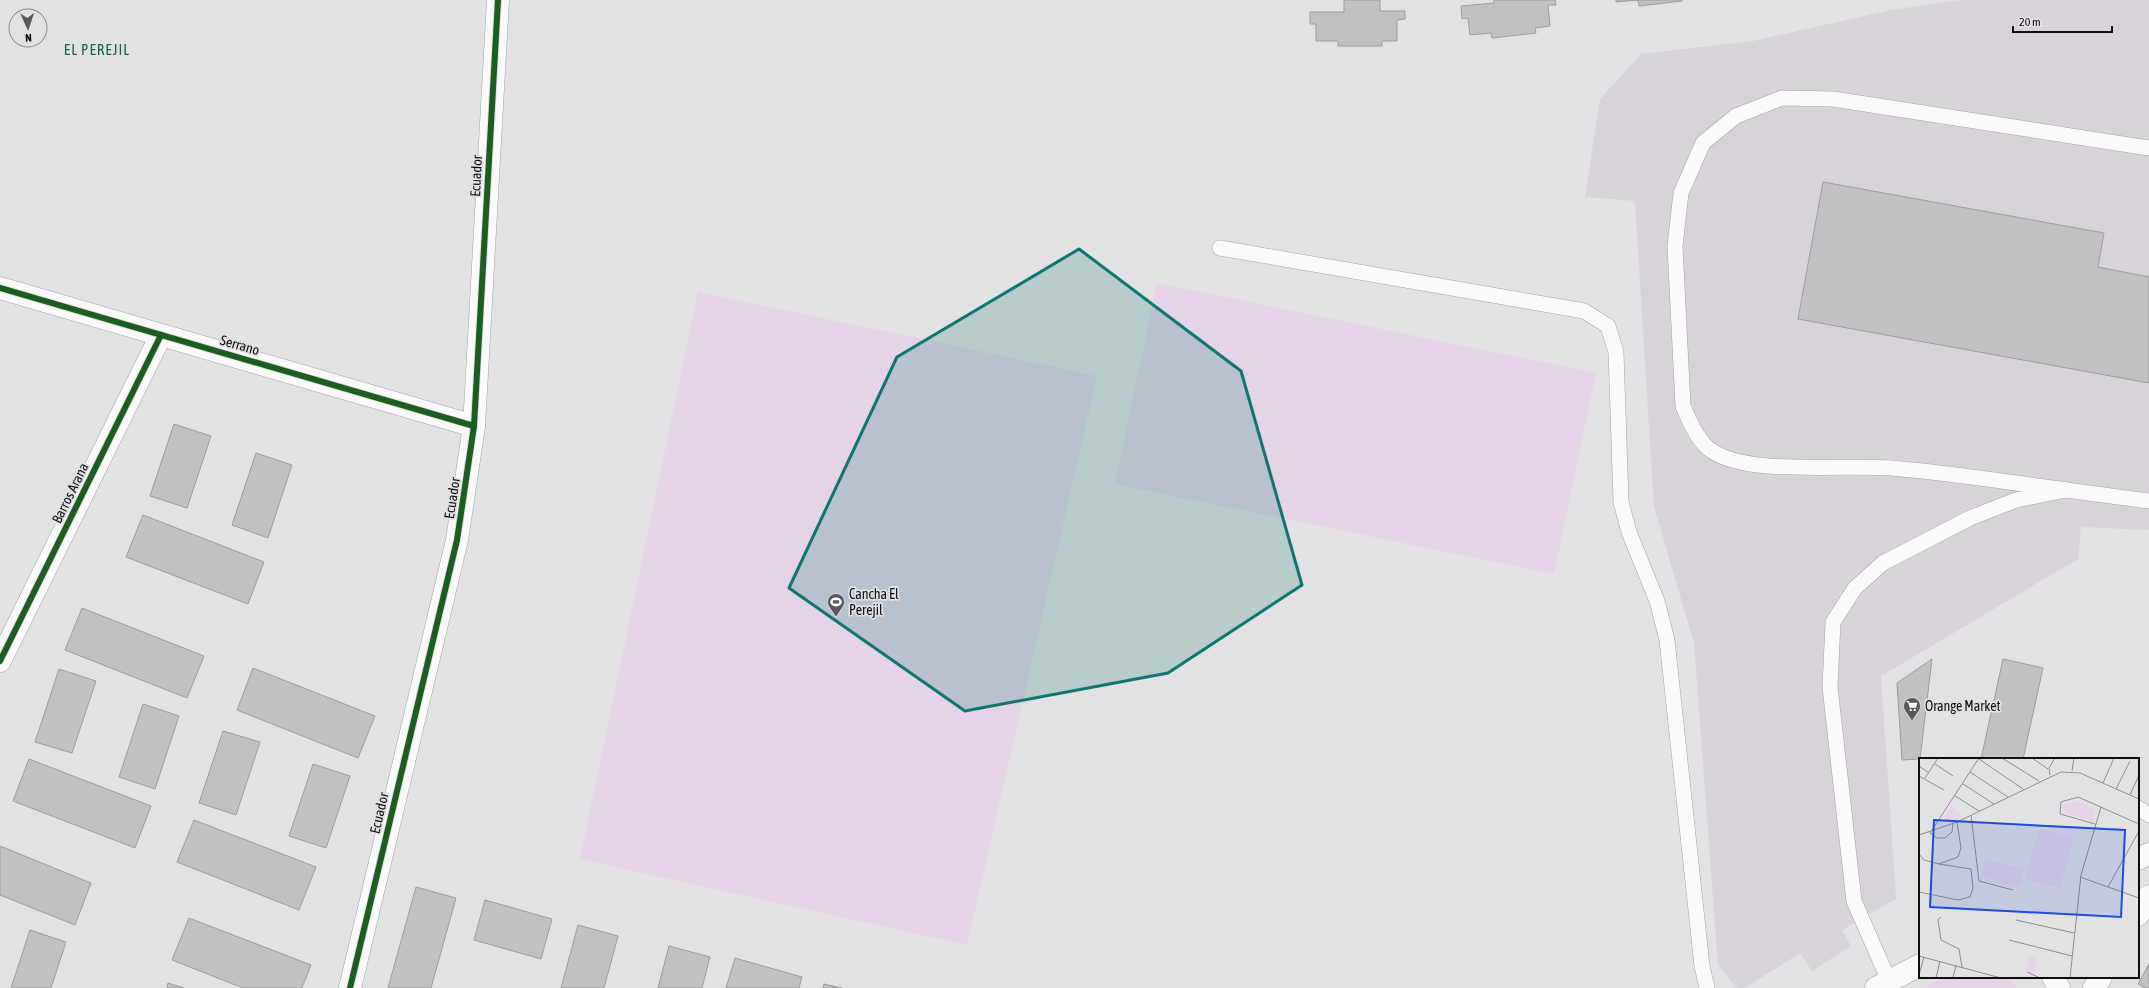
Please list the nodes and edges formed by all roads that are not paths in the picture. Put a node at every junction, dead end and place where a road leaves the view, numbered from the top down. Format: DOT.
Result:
graph roads {
  1 [pos="498,0"];
  2 [pos="2149,148"];
  3 [pos="1220,248"];
  4 [pos="0,288"];
  5 [pos="161,335"];
  6 [pos="474,426"];
  7 [pos="2066,490"];
  8 [pos="2149,501"];
  9 [pos="0,661"];
  10 [pos="2139,809"];
  11 [pos="2149,815"];
  12 [pos="2149,854"];
  13 [pos="2139,859"];
  14 [pos="2149,896"];
  15 [pos="2139,913"];
  16 [pos="1919,966"];
  17 [pos="2054,978"];
  18 [pos="2100,978"];
  19 [pos="1882,985"];
  20 [pos="350,988"];
  21 [pos="1707,988"];
  22 [pos="2059,988"];
  23 [pos="2094,988"];
  1 -- 6 [label="street, Ecuador"];
  2 -- 7 [label="lane"];
  3 -- 21 [label="lane"];
  4 -- 5 [label="street, Serrano"];
  5 -- 6 [label="street, Serrano"];
  5 -- 9 [label="street, Barros Arana"];
  6 -- 20 [label="street, Ecuador"];
  7 -- 8 [label="lane"];
  7 -- 19 [label="lane"];
  10 -- 11 [label="lane"];
  12 -- 13 [label="street"];
  14 -- 15 [label="street"];
  16 -- 19 [label="street"];
  17 -- 22 [label="street"];
  18 -- 23 [label="street"];
}
